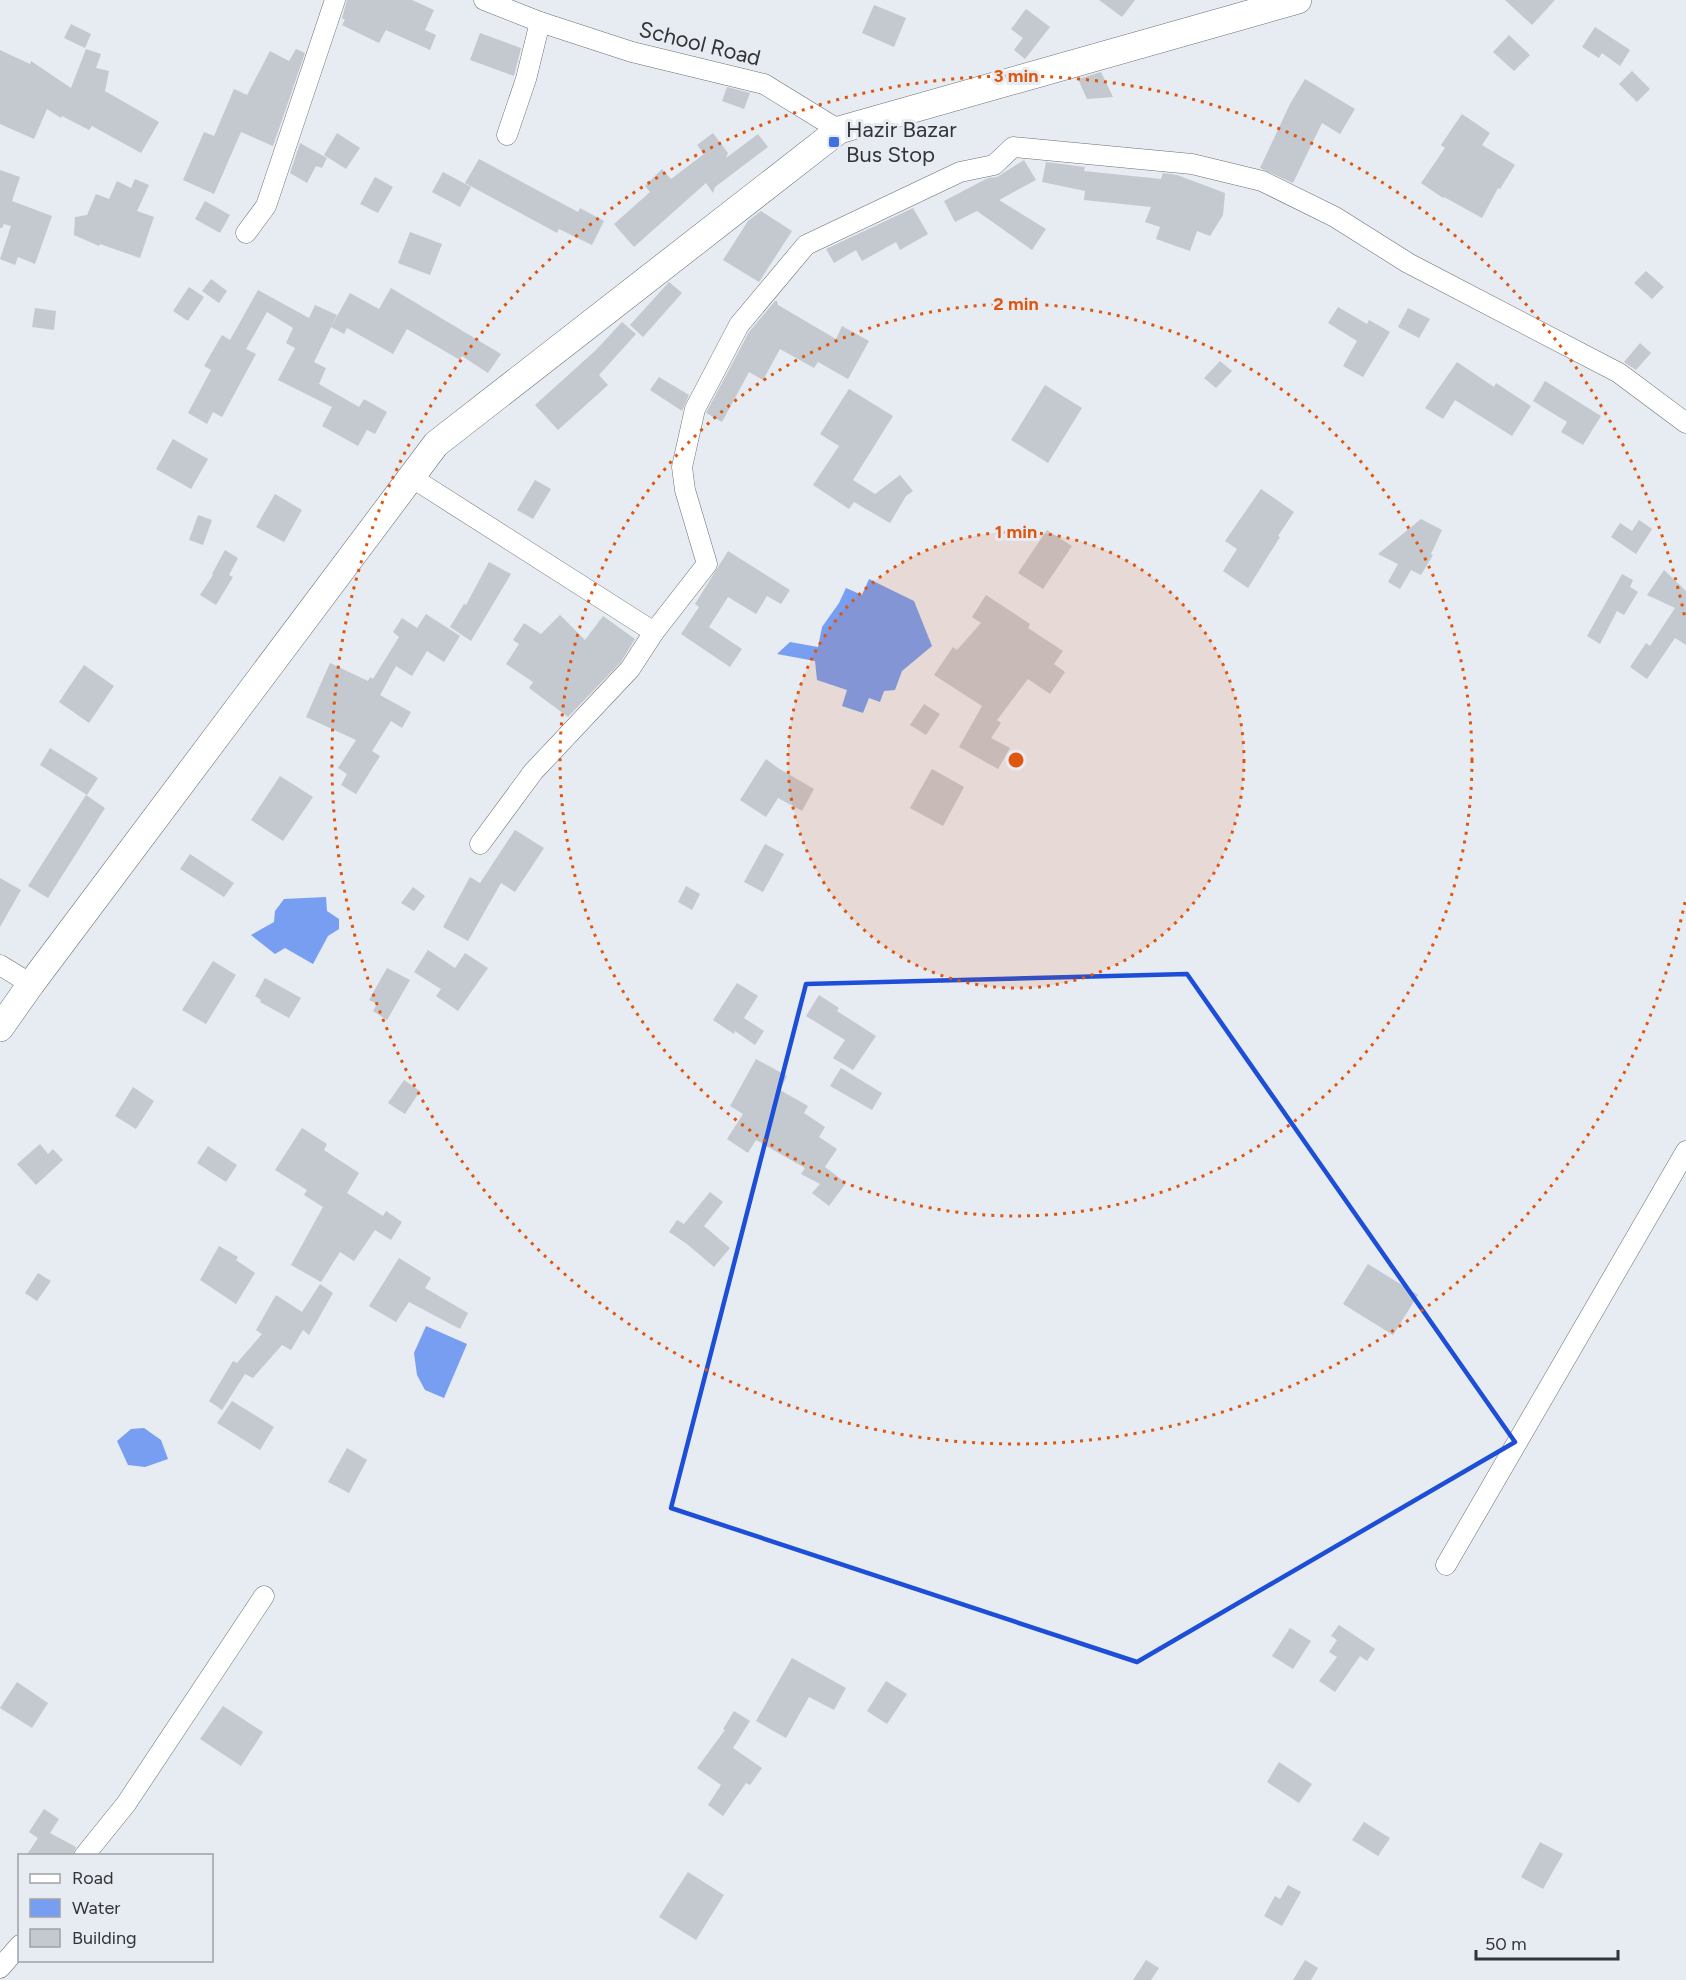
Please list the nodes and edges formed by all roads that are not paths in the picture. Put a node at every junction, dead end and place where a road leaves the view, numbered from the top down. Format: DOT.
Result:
graph roads {
  1 [pos="335,0"];
  2 [pos="484,0"];
  3 [pos="1298,0"];
  4 [pos="540,22"];
  5 [pos="839,130"];
  6 [pos="507,135"];
  7 [pos="246,233"];
  8 [pos="1686,423"];
  9 [pos="411,477"];
  10 [pos="654,632"];
  11 [pos="480,844"];
  12 [pos="0,965"];
  13 [pos="31,984"];
  14 [pos="0,1028"];
  15 [pos="1686,1151"];
  16 [pos="1446,1565"];
  17 [pos="264,1596"];
  18 [pos="86,1854"];
  19 [pos="18,1947"];
  20 [pos="0,1968"];
  1 -- 7 [label="street"];
  2 -- 4 [label="street, School Road"];
  3 -- 5 [label="main road"];
  4 -- 5 [label="street, School Road"];
  4 -- 6 [label="street"];
  5 -- 9 [label="main road"];
  8 -- 10 [label="street"];
  9 -- 10 [label="street"];
  9 -- 13 [label="main road"];
  10 -- 11 [label="street"];
  12 -- 13 [label="street"];
  13 -- 14 [label="main road"];
  15 -- 16 [label="street"];
  17 -- 18 [label="street"];
  19 -- 20 [label="street"];
}
